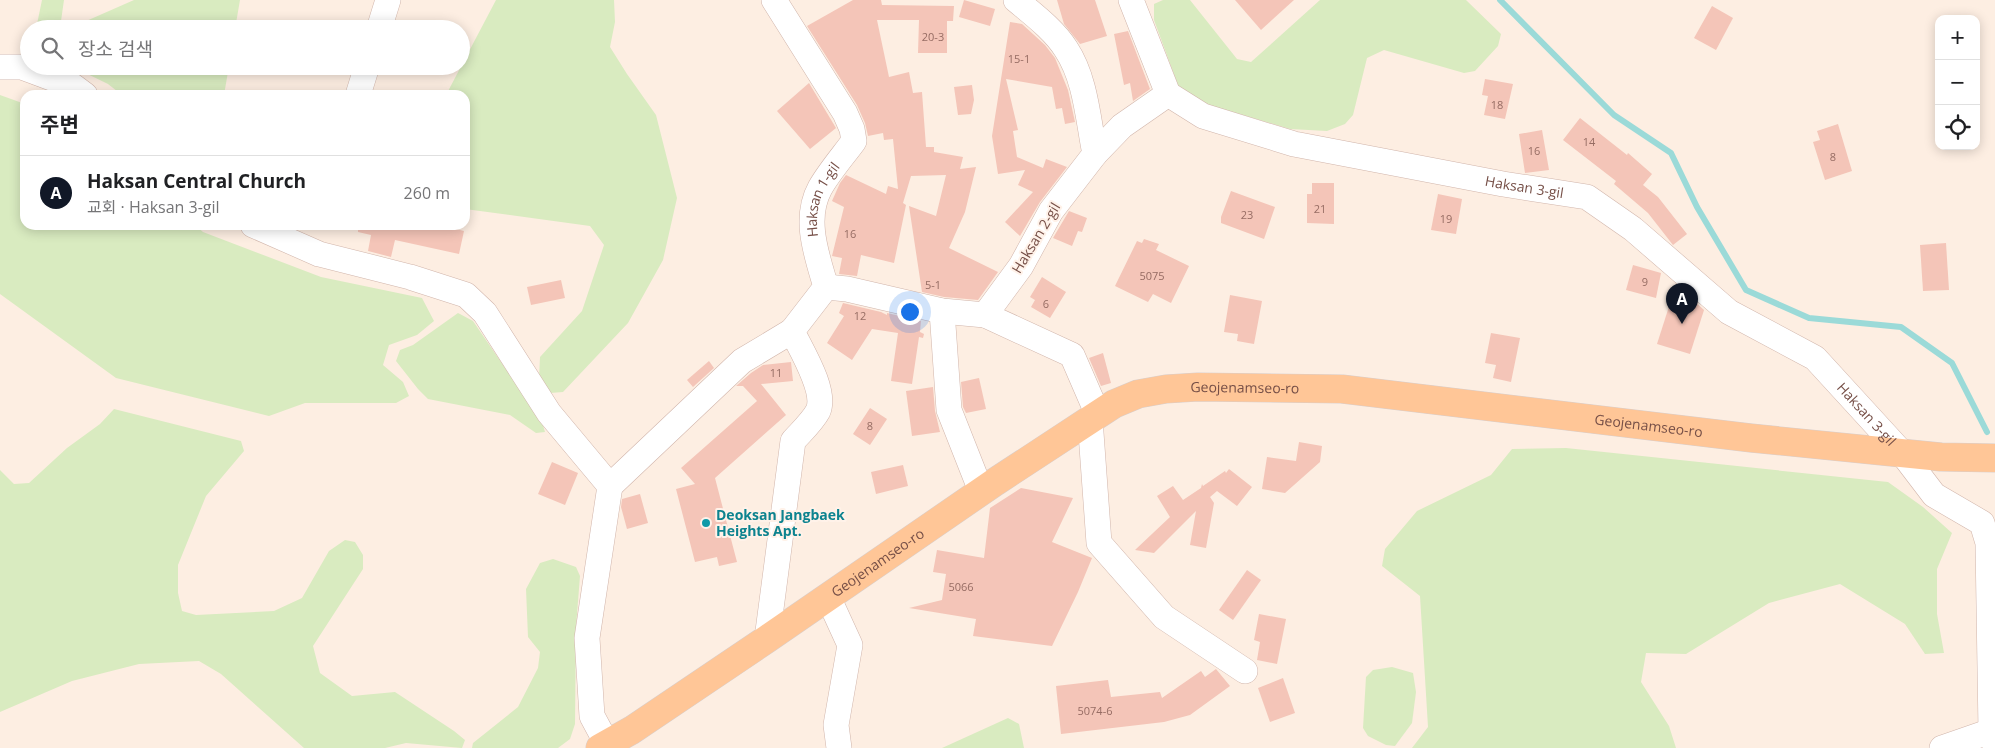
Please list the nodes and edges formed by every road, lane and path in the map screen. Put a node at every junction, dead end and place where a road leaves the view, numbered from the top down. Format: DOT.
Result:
graph roads {
  1 [pos="388,0"];
  2 [pos="774,0"];
  3 [pos="1016,0"];
  4 [pos="1131,0"];
  5 [pos="382,20"];
  6 [pos="0,67"];
  7 [pos="20,67"];
  8 [pos="43,75"];
  9 [pos="364,75"];
  10 [pos="78,90"];
  11 [pos="360,90"];
  12 [pos="1168,94"];
  13 [pos="1095,154"];
  14 [pos="264,230"];
  15 [pos="826,287"];
  16 [pos="942,311"];
  17 [pos="985,315"];
  18 [pos="792,332"];
  19 [pos="1094,417"];
  20 [pos="1902,452"];
  21 [pos="1995,458"];
  22 [pos="610,486"];
  23 [pos="980,491"];
  24 [pos="828,597"];
  25 [pos="767,639"];
  26 [pos="1245,671"];
  27 [pos="1993,738"];
  28 [pos="603,746"];
  29 [pos="839,748"];
  30 [pos="1942,748"];
  1 -- 5 [label="street"];
  2 -- 15 [label="street, Haksan 1-gil"];
  3 -- 13 [label="street"];
  4 -- 12 [label="street"];
  6 -- 7 [label="street"];
  8 -- 10 [label="street"];
  9 -- 11 [label="street"];
  12 -- 13 [label="street, Haksan 2-gil"];
  12 -- 20 [label="street, Haksan 3-gil"];
  13 -- 17 [label="street, Haksan 2-gil"];
  14 -- 22 [label="street"];
  15 -- 16 [label="street"];
  15 -- 18 [label="street"];
  16 -- 17 [label="street"];
  16 -- 23 [label="street"];
  17 -- 19 [label="street"];
  18 -- 22 [label="street"];
  18 -- 25 [label="street"];
  19 -- 20 [label="main road, Geojenamseo-ro"];
  19 -- 23 [label="main road, Geojenamseo-ro"];
  19 -- 26 [label="street"];
  20 -- 21 [label="main road, Geojenamseo-ro"];
  20 -- 27 [label="street, Haksan 3-gil"];
  22 -- 28 [label="street"];
  23 -- 24 [label="main road, Geojenamseo-ro"];
  24 -- 25 [label="main road, Geojenamseo-ro"];
  24 -- 29 [label="street"];
  25 -- 28 [label="main road, Geojenamseo-ro"];
  27 -- 30 [label="street"];
}
